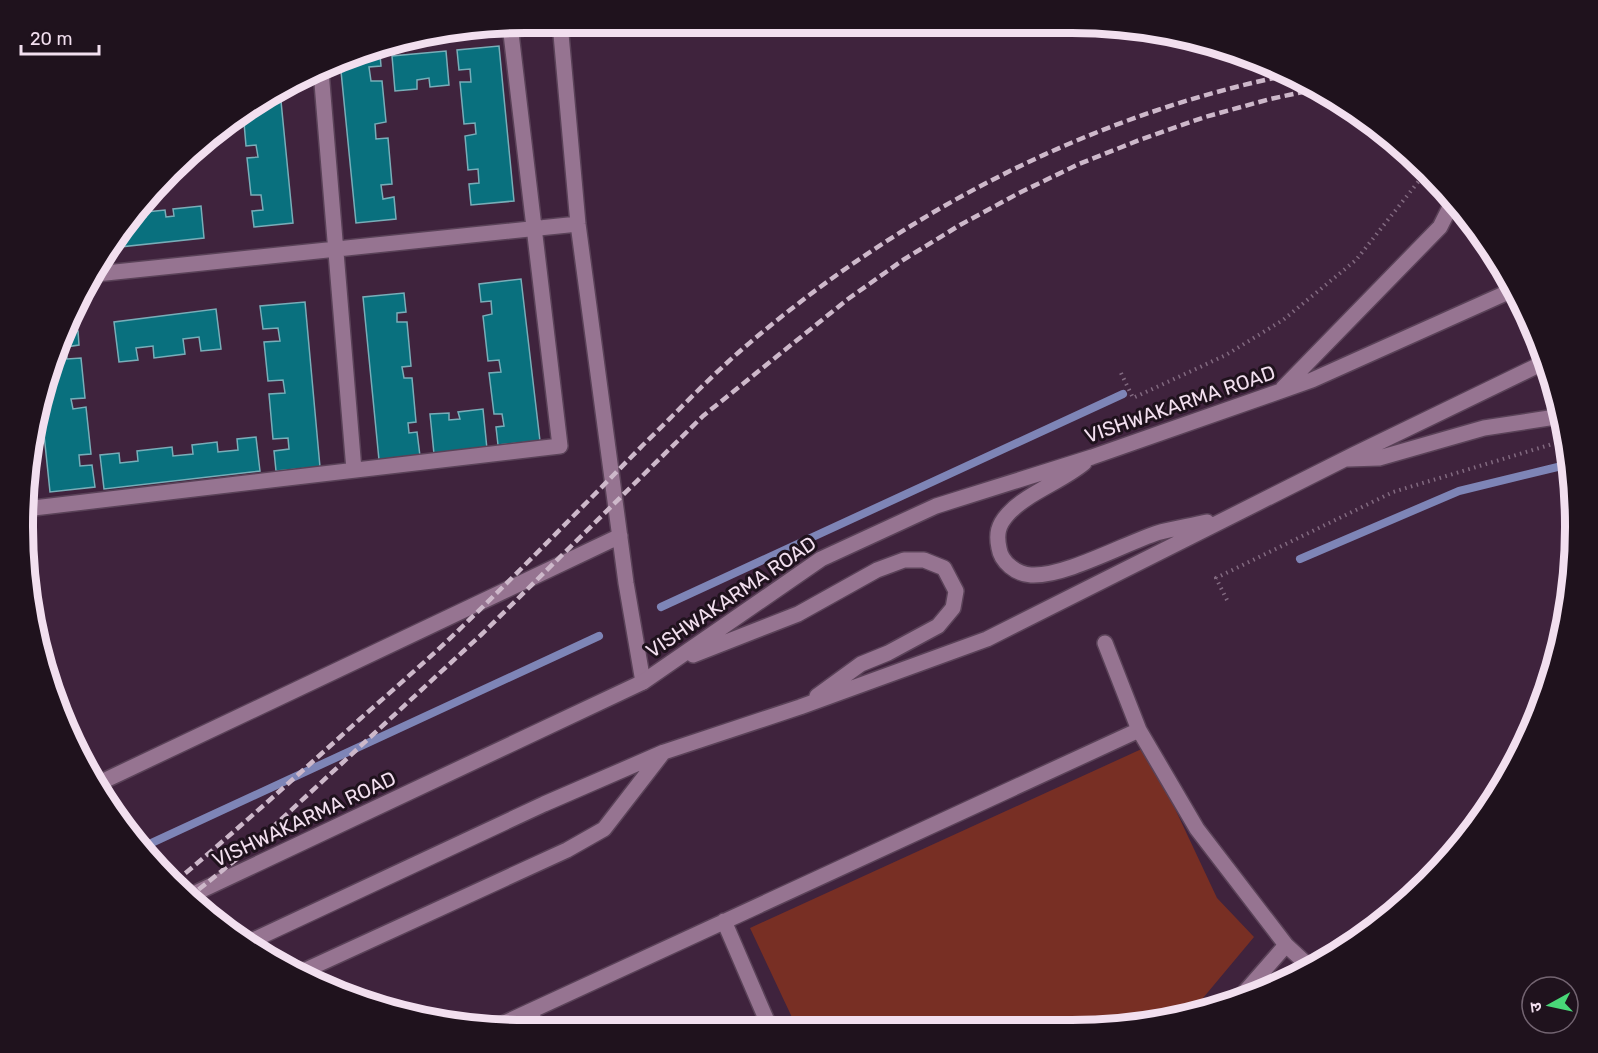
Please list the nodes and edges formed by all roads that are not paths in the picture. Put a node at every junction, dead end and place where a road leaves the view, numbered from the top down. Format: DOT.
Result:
graph roads {
  1 [pos="511,33"];
  2 [pos="561,33"];
  3 [pos="322,78"];
  4 [pos="1450,209"];
  5 [pos="578,224"];
  6 [pos="535,228"];
  7 [pos="336,249"];
  8 [pos="103,273"];
  9 [pos="1506,293"];
  10 [pos="1538,365"];
  11 [pos="1278,393"];
  12 [pos="1553,417"];
  13 [pos="1092,457"];
  14 [pos="1344,460"];
  15 [pos="354,470"];
  16 [pos="34,508"];
  17 [pos="1230,517"];
  18 [pos="620,536"];
  19 [pos="1105,643"];
  20 [pos="674,662"];
  21 [pos="643,682"];
  22 [pos="800,707"];
  23 [pos="1139,730"];
  24 [pos="664,752"];
  25 [pos="104,781"];
  26 [pos="196,893"];
  27 [pos="724,921"];
  28 [pos="255,939"];
  29 [pos="1286,945"];
  30 [pos="1304,962"];
  31 [pos="308,969"];
  32 [pos="1250,986"];
  33 [pos="530,1012"];
  34 [pos="513,1020"];
  35 [pos="534,1020"];
  36 [pos="767,1020"];
  1 -- 6 [label="street"];
  2 -- 5 [label="street"];
  3 -- 7 [label="street"];
  4 -- 11 [label="street"];
  5 -- 6 [label="street"];
  5 -- 18 [label="street"];
  6 -- 7 [label="street"];
  6 -- 15 [label="street"];
  7 -- 8 [label="street"];
  7 -- 15 [label="street"];
  9 -- 11 [label="street, VISHWAKARMA ROAD"];
  10 -- 14 [label="street"];
  11 -- 13 [label="street, VISHWAKARMA ROAD"];
  12 -- 14 [label="street"];
  13 -- 17 [label="street"];
  13 -- 20 [label="street, VISHWAKARMA ROAD"];
  14 -- 17 [label="street"];
  15 -- 16 [label="street"];
  17 -- 22 [label="street"];
  18 -- 21 [label="street"];
  18 -- 25 [label="street"];
  19 -- 23 [label="street"];
  20 -- 21 [label="street, VISHWAKARMA ROAD"];
  20 -- 22 [label="street"];
  21 -- 26 [label="street, VISHWAKARMA ROAD"];
  22 -- 24 [label="street"];
  23 -- 27 [label="street"];
  23 -- 29 [label="street"];
  24 -- 28 [label="street"];
  24 -- 31 [label="street"];
  27 -- 33 [label="street"];
  27 -- 36 [label="street"];
  29 -- 30 [label="street"];
  29 -- 32 [label="street"];
  33 -- 34 [label="street"];
  33 -- 35 [label="street"];
}
